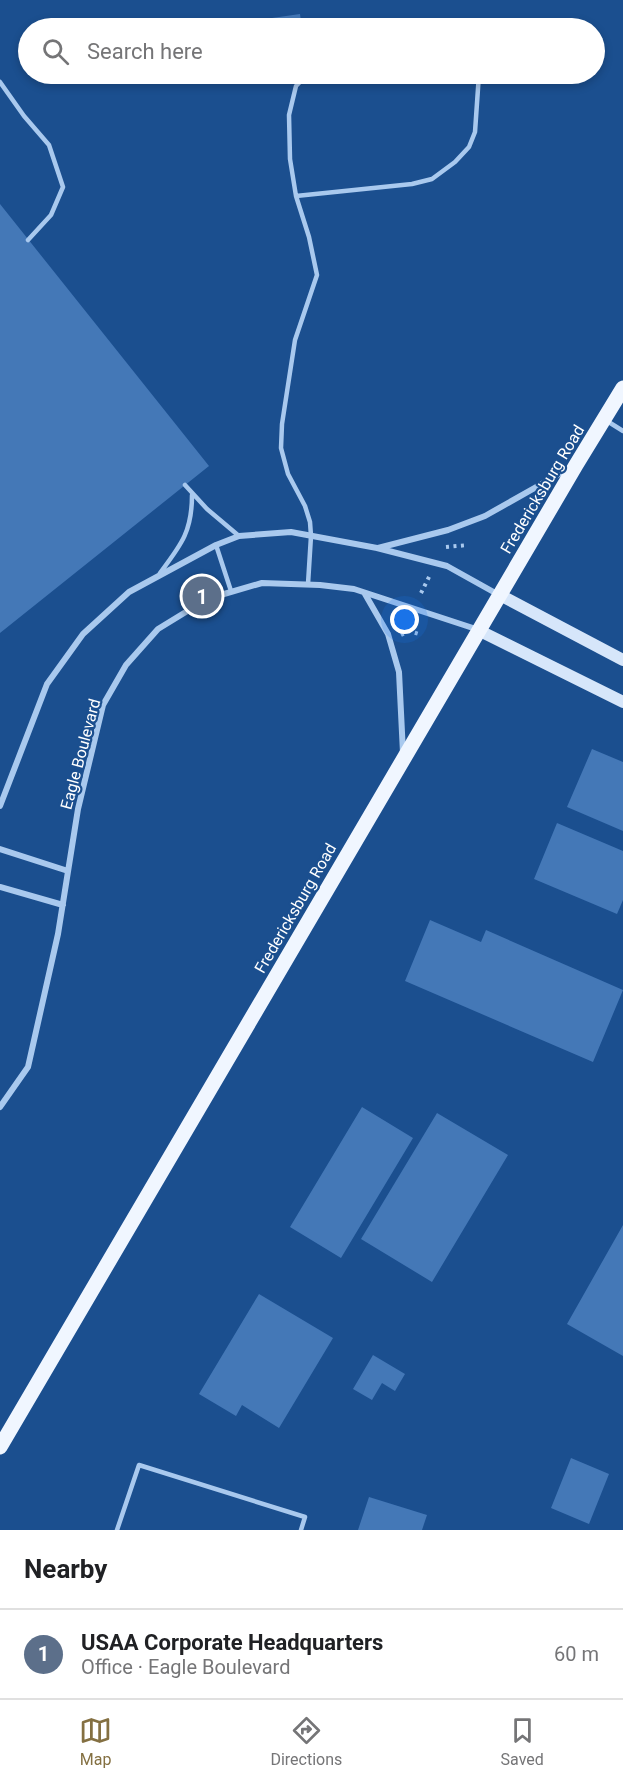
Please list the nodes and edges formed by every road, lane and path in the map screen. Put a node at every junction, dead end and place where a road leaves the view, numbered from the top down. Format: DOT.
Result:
graph roads {
  1 [pos="0,82"];
  2 [pos="298,84"];
  3 [pos="478,84"];
  4 [pos="296,196"];
  5 [pos="28,240"];
  6 [pos="623,388"];
  7 [pos="604,420"];
  8 [pos="623,430"];
  9 [pos="576,465"];
  10 [pos="184,485"];
  11 [pos="192,495"];
  12 [pos="239,536"];
  13 [pos="311,536"];
  14 [pos="216,544"];
  15 [pos="468,545"];
  16 [pos="377,548"];
  17 [pos="440,548"];
  18 [pos="431,574"];
  19 [pos="159,575"];
  20 [pos="308,584"];
  21 [pos="231,591"];
  22 [pos="365,593"];
  23 [pos="421,593"];
  24 [pos="500,595"];
  25 [pos="480,631"];
  26 [pos="419,634"];
  27 [pos="398,638"];
  28 [pos="623,660"];
  29 [pos="623,702"];
  30 [pos="404,758"];
  31 [pos="0,806"];
  32 [pos="0,849"];
  33 [pos="68,871"];
  34 [pos="0,887"];
  35 [pos="63,905"];
  36 [pos="0,1107"];
  37 [pos="0,1447"];
  38 [pos="117,1530"];
  39 [pos="301,1530"];
  1 -- 5 [label="lane"];
  2 -- 4 [label="lane"];
  3 -- 4 [label="lane"];
  4 -- 13 [label="lane"];
  6 -- 7 [label="main road, Fredericksburg Road"];
  7 -- 8 [label="lane"];
  7 -- 9 [label="main road, Fredericksburg Road"];
  9 -- 16 [label="street"];
  9 -- 24 [label="main road, Fredericksburg Road"];
  10 -- 11 [label="lane"];
  11 -- 12 [label="lane"];
  11 -- 19 [label="lane"];
  12 -- 13 [label="street"];
  12 -- 14 [label="street"];
  13 -- 16 [label="street"];
  13 -- 20 [label="lane"];
  14 -- 19 [label="street"];
  14 -- 21 [label="lane"];
  15 -- 17 [label="path"];
  16 -- 24 [label="street"];
  18 -- 23 [label="path"];
  19 -- 31 [label="street"];
  20 -- 21 [label="street, Eagle Boulevard"];
  20 -- 22 [label="street, Eagle Boulevard"];
  21 -- 33 [label="street, Eagle Boulevard"];
  22 -- 25 [label="street, Eagle Boulevard"];
  22 -- 30 [label="street"];
  24 -- 25 [label="main road, Fredericksburg Road"];
  24 -- 28 [label="street"];
  25 -- 29 [label="street"];
  25 -- 30 [label="main road, Fredericksburg Road"];
  26 -- 27 [label="path"];
  30 -- 37 [label="main road, Fredericksburg Road"];
  32 -- 33 [label="street"];
  33 -- 35 [label="street, Eagle Boulevard"];
  34 -- 35 [label="street"];
  35 -- 36 [label="street, Eagle Boulevard"];
  38 -- 39 [label="lane"];
}
